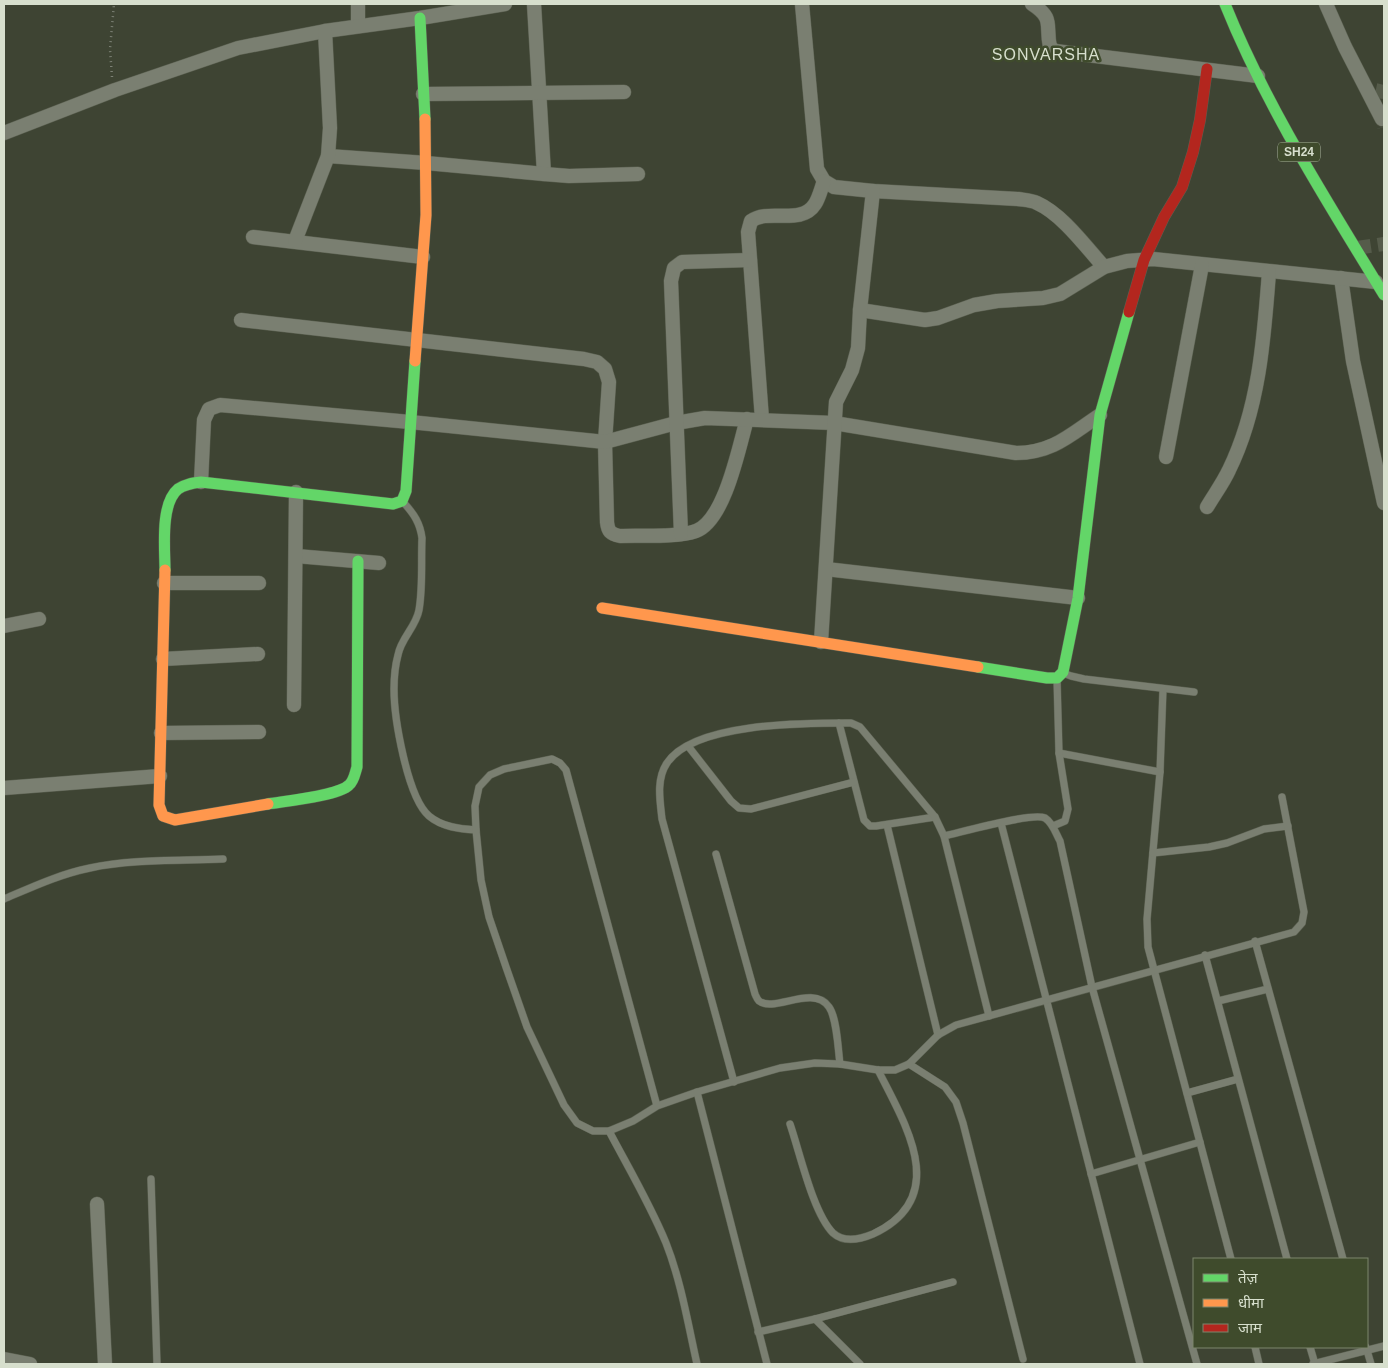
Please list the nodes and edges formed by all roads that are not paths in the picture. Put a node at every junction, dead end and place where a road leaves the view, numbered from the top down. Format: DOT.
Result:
graph roads {
  1 [pos="358,4"];
  2 [pos="505,4"];
  3 [pos="534,4"];
  4 [pos="802,4"];
  5 [pos="1032,4"];
  6 [pos="1225,4"];
  7 [pos="1326,4"];
  8 [pos="1048,11"];
  9 [pos="420,18"];
  10 [pos="358,26"];
  11 [pos="325,31"];
  12 [pos="1207,69"];
  13 [pos="1258,76"];
  14 [pos="624,92"];
  15 [pos="423,94"];
  16 [pos="539,94"];
  17 [pos="1382,119"];
  18 [pos="4,133"];
  19 [pos="328,156"];
  20 [pos="426,163"];
  21 [pos="544,174"];
  22 [pos="638,174"];
  23 [pos="824,181"];
  24 [pos="873,191"];
  25 [pos="253,237"];
  26 [pos="294,241"];
  27 [pos="422,257"];
  28 [pos="750,260"];
  29 [pos="1144,260"];
  30 [pos="1202,265"];
  31 [pos="1104,267"];
  32 [pos="1269,272"];
  33 [pos="1341,278"];
  34 [pos="1376,282"];
  35 [pos="1384,295"];
  36 [pos="860,310"];
  37 [pos="241,320"];
  38 [pos="416,339"];
  39 [pos="1100,415"];
  40 [pos="748,419"];
  41 [pos="762,419"];
  42 [pos="410,422"];
  43 [pos="676,423"];
  44 [pos="834,423"];
  45 [pos="605,442"];
  46 [pos="1166,457"];
  47 [pos="201,482"];
  48 [pos="296,492"];
  49 [pos="402,501"];
  50 [pos="1384,503"];
  51 [pos="1207,507"];
  52 [pos="681,534"];
  53 [pos="296,556"];
  54 [pos="358,561"];
  55 [pos="379,563"];
  56 [pos="826,569"];
  57 [pos="258,583"];
  58 [pos="164,584"];
  59 [pos="1078,598"];
  60 [pos="602,608"];
  61 [pos="39,619"];
  62 [pos="4,626"];
  63 [pos="821,642"];
  64 [pos="258,654"];
  65 [pos="163,659"];
  66 [pos="1060,675"];
  67 [pos="1163,688"];
  68 [pos="1194,692"];
  69 [pos="294,705"];
  70 [pos="839,723"];
  71 [pos="259,732"];
  72 [pos="161,733"];
  73 [pos="688,746"];
  74 [pos="1059,753"];
  75 [pos="1160,772"];
  76 [pos="160,776"];
  77 [pos="854,782"];
  78 [pos="4,788"];
  79 [pos="1282,797"];
  80 [pos="935,817"];
  81 [pos="1000,823"];
  82 [pos="887,825"];
  83 [pos="1053,826"];
  84 [pos="1288,826"];
  85 [pos="476,830"];
  86 [pos="944,836"];
  87 [pos="1153,853"];
  88 [pos="716,854"];
  89 [pos="223,859"];
  90 [pos="4,899"];
  91 [pos="1255,941"];
  92 [pos="1206,955"];
  93 [pos="1154,970"];
  94 [pos="1092,987"];
  95 [pos="1268,989"];
  96 [pos="1045,1000"];
  97 [pos="1218,1001"];
  98 [pos="989,1016"];
  99 [pos="938,1035"];
  100 [pos="840,1064"];
  101 [pos="909,1064"];
  102 [pos="878,1070"];
  103 [pos="1238,1079"];
  104 [pos="734,1082"];
  105 [pos="697,1092"];
  106 [pos="1186,1093"];
  107 [pos="657,1106"];
  108 [pos="790,1124"];
  109 [pos="609,1130"];
  110 [pos="1200,1142"];
  111 [pos="1140,1159"];
  112 [pos="1091,1174"];
  113 [pos="150,1179"];
  114 [pos="97,1204"];
  115 [pos="1231,1258"];
  116 [pos="1287,1258"];
  117 [pos="1343,1258"];
  118 [pos="953,1282"];
  119 [pos="815,1319"];
  120 [pos="758,1332"];
  121 [pos="1384,1346"];
  122 [pos="1255,1348"];
  123 [pos="1310,1348"];
  124 [pos="1367,1348"];
  125 [pos="1368,1348"];
  126 [pos="4,1359"];
  127 [pos="1023,1359"];
  128 [pos="30,1364"];
  129 [pos="105,1364"];
  130 [pos="157,1364"];
  131 [pos="697,1364"];
  132 [pos="767,1364"];
  133 [pos="860,1364"];
  134 [pos="1140,1364"];
  135 [pos="1197,1364"];
  136 [pos="1259,1364"];
  137 [pos="1314,1364"];
  138 [pos="1371,1364"];
  1 -- 10 [label="street"];
  2 -- 9 [label="street"];
  3 -- 16 [label="street"];
  4 -- 23 [label="street"];
  5 -- 8 [label="street"];
  6 -- 13 [label="street, SH24"];
  7 -- 17 [label="street"];
  8 -- 12 [label="street"];
  9 -- 10 [label="street"];
  9 -- 15 [label="street"];
  10 -- 11 [label="street"];
  11 -- 18 [label="street"];
  11 -- 19 [label="street"];
  12 -- 13 [label="street"];
  12 -- 29 [label="street"];
  13 -- 34 [label="street, SH24"];
  14 -- 16 [label="street"];
  15 -- 16 [label="street"];
  15 -- 20 [label="street"];
  16 -- 21 [label="street"];
  19 -- 20 [label="street"];
  19 -- 26 [label="street"];
  20 -- 21 [label="street"];
  20 -- 27 [label="street"];
  21 -- 22 [label="street"];
  23 -- 24 [label="street"];
  23 -- 28 [label="street"];
  24 -- 31 [label="street"];
  24 -- 36 [label="street"];
  25 -- 26 [label="street"];
  26 -- 27 [label="street"];
  27 -- 38 [label="street"];
  28 -- 41 [label="street"];
  28 -- 43 [label="street"];
  29 -- 30 [label="street"];
  29 -- 31 [label="street"];
  29 -- 39 [label="street"];
  30 -- 32 [label="street"];
  30 -- 46 [label="street"];
  31 -- 36 [label="street"];
  32 -- 33 [label="street"];
  32 -- 51 [label="street"];
  33 -- 34 [label="street"];
  33 -- 50 [label="street"];
  34 -- 35 [label="street, SH24"];
  36 -- 44 [label="street"];
  37 -- 38 [label="street"];
  38 -- 42 [label="street"];
  38 -- 45 [label="street"];
  39 -- 44 [label="street"];
  39 -- 59 [label="street"];
  40 -- 41 [label="street"];
  40 -- 43 [label="street"];
  40 -- 52 [label="street"];
  41 -- 44 [label="street"];
  42 -- 45 [label="street"];
  42 -- 47 [label="street"];
  42 -- 49 [label="street"];
  43 -- 45 [label="street"];
  43 -- 52 [label="street"];
  44 -- 56 [label="street"];
  45 -- 52 [label="street"];
  47 -- 48 [label="street"];
  47 -- 58 [label="street"];
  48 -- 49 [label="street"];
  48 -- 53 [label="street"];
  49 -- 85 [label="lane"];
  53 -- 54 [label="street"];
  53 -- 69 [label="street"];
  54 -- 55 [label="street"];
  54 -- 76 [label="street"];
  56 -- 59 [label="street"];
  56 -- 63 [label="street"];
  57 -- 58 [label="street"];
  58 -- 65 [label="street"];
  59 -- 66 [label="street"];
  60 -- 63 [label="street"];
  61 -- 62 [label="street"];
  63 -- 66 [label="street"];
  64 -- 65 [label="street"];
  65 -- 72 [label="street"];
  66 -- 67 [label="lane"];
  66 -- 74 [label="lane"];
  67 -- 68 [label="lane"];
  67 -- 75 [label="lane"];
  70 -- 73 [label="lane"];
  70 -- 77 [label="lane"];
  70 -- 80 [label="lane"];
  71 -- 72 [label="street"];
  72 -- 76 [label="street"];
  73 -- 77 [label="lane"];
  73 -- 104 [label="lane"];
  74 -- 75 [label="lane"];
  74 -- 83 [label="lane"];
  75 -- 87 [label="lane"];
  76 -- 78 [label="street"];
  77 -- 82 [label="lane"];
  79 -- 84 [label="lane"];
  80 -- 82 [label="lane"];
  80 -- 86 [label="lane"];
  81 -- 83 [label="lane"];
  81 -- 86 [label="lane"];
  81 -- 96 [label="lane"];
  82 -- 99 [label="lane"];
  83 -- 94 [label="lane"];
  84 -- 87 [label="lane"];
  84 -- 91 [label="lane"];
  85 -- 107 [label="lane"];
  85 -- 109 [label="lane"];
  86 -- 98 [label="lane"];
  87 -- 93 [label="lane"];
  88 -- 100 [label="lane"];
  89 -- 90 [label="lane"];
  91 -- 92 [label="lane"];
  91 -- 95 [label="lane"];
  92 -- 93 [label="lane"];
  92 -- 97 [label="lane"];
  93 -- 94 [label="lane"];
  93 -- 106 [label="lane"];
  94 -- 96 [label="lane"];
  94 -- 111 [label="lane"];
  95 -- 97 [label="lane"];
  95 -- 117 [label="lane"];
  96 -- 98 [label="lane"];
  96 -- 112 [label="lane"];
  97 -- 103 [label="lane"];
  98 -- 99 [label="lane"];
  99 -- 101 [label="lane"];
  100 -- 102 [label="lane"];
  100 -- 104 [label="lane"];
  101 -- 102 [label="lane"];
  101 -- 127 [label="lane"];
  102 -- 108 [label="lane"];
  103 -- 106 [label="lane"];
  103 -- 116 [label="lane"];
  104 -- 105 [label="lane"];
  105 -- 107 [label="lane"];
  105 -- 120 [label="lane"];
  106 -- 110 [label="lane"];
  107 -- 109 [label="lane"];
  109 -- 131 [label="lane"];
  110 -- 111 [label="lane"];
  110 -- 115 [label="lane"];
  111 -- 112 [label="lane"];
  111 -- 135 [label="lane"];
  112 -- 134 [label="lane"];
  113 -- 130 [label="lane"];
  114 -- 129 [label="street"];
  118 -- 119 [label="lane"];
  119 -- 120 [label="lane"];
  119 -- 133 [label="lane"];
  120 -- 132 [label="lane"];
  121 -- 125 [label="lane"];
  122 -- 136 [label="lane"];
  123 -- 137 [label="lane"];
  124 -- 137 [label="lane"];
  124 -- 138 [label="lane"];
  126 -- 128 [label="street"];
}
